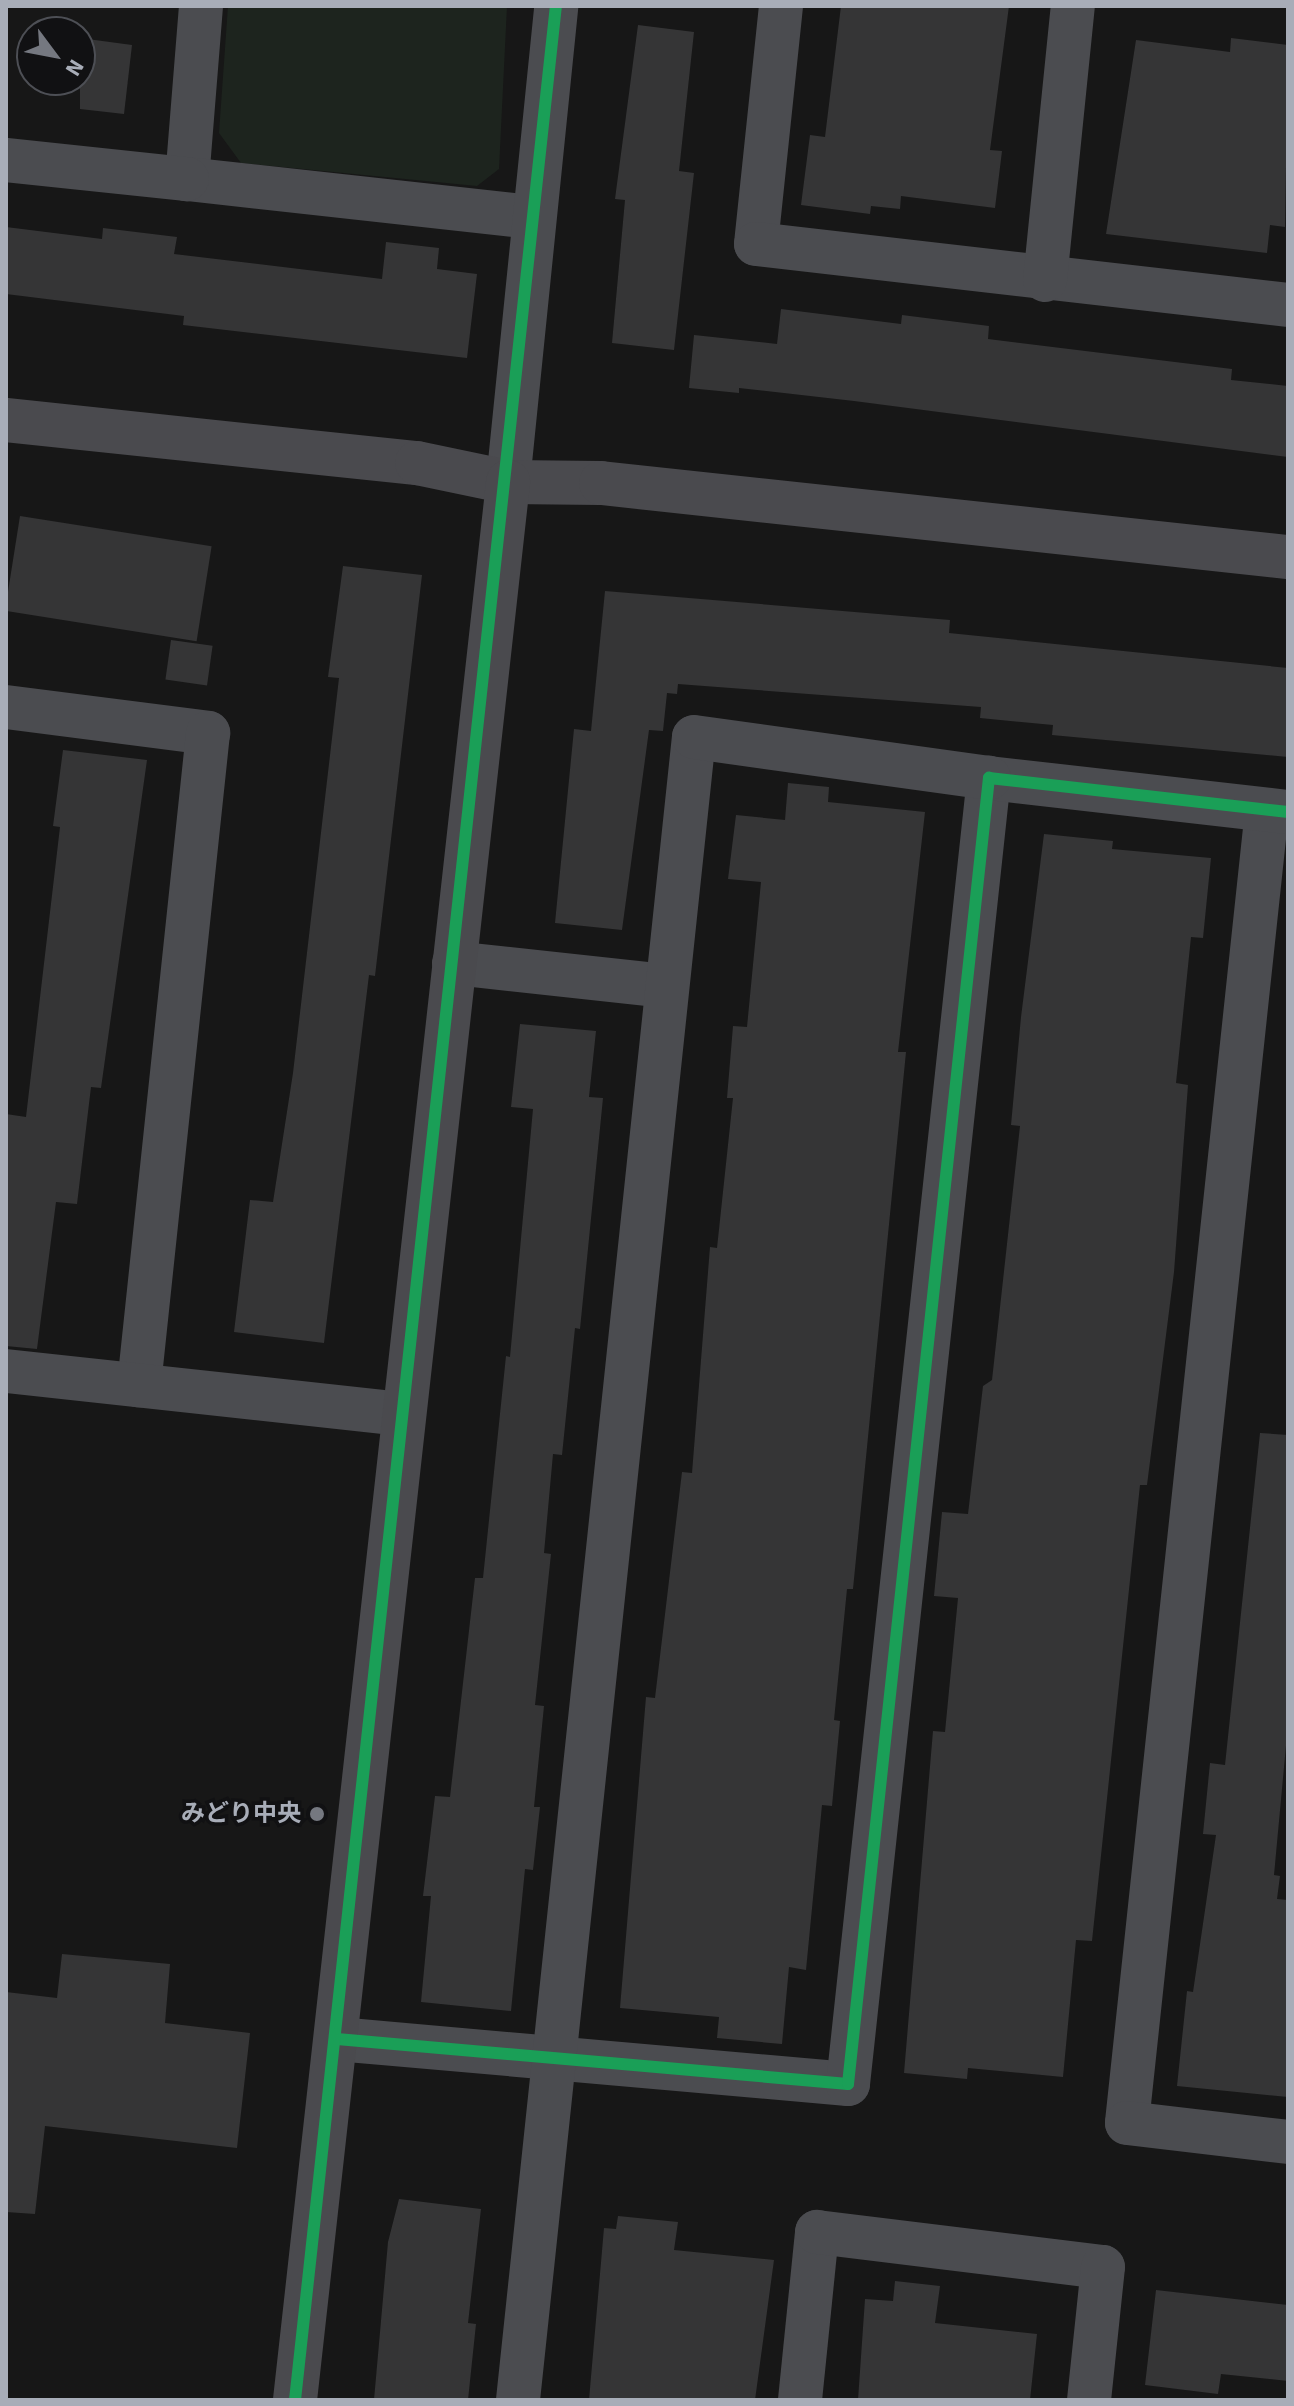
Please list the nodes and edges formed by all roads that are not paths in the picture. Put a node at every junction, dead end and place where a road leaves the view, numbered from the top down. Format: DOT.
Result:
graph roads {
  1 [pos="201,6"];
  2 [pos="556,6"];
  3 [pos="781,6"];
  4 [pos="1073,6"];
  5 [pos="6,160"];
  6 [pos="187,179"];
  7 [pos="532,217"];
  8 [pos="1045,280"];
  9 [pos="1288,305"];
  10 [pos="6,420"];
  11 [pos="508,482"];
  12 [pos="1288,557"];
  13 [pos="6,707"];
  14 [pos="989,778"];
  15 [pos="1278,811"];
  16 [pos="454,963"];
  17 [pos="667,986"];
  18 [pos="6,1371"];
  19 [pos="139,1385"];
  20 [pos="403,1414"];
  21 [pos="337,2039"];
  22 [pos="554,2057"];
  23 [pos="1288,2142"];
  24 [pos="295,2400"];
  25 [pos="518,2400"];
  26 [pos="800,2400"];
  27 [pos="1089,2400"];
  1 -- 6 [label="street"];
  2 -- 7 [label="street"];
  3 -- 8 [label="street"];
  4 -- 8 [label="street"];
  5 -- 6 [label="street"];
  6 -- 7 [label="street"];
  7 -- 11 [label="street"];
  8 -- 9 [label="street"];
  10 -- 11 [label="street"];
  11 -- 12 [label="street"];
  11 -- 16 [label="street"];
  13 -- 19 [label="street"];
  14 -- 15 [label="street"];
  14 -- 17 [label="street"];
  14 -- 22 [label="street"];
  15 -- 23 [label="street"];
  16 -- 17 [label="street"];
  16 -- 20 [label="street"];
  17 -- 22 [label="street"];
  18 -- 19 [label="street"];
  19 -- 20 [label="street"];
  20 -- 21 [label="street"];
  21 -- 22 [label="street"];
  21 -- 24 [label="street"];
  22 -- 25 [label="street"];
  26 -- 27 [label="street"];
}
